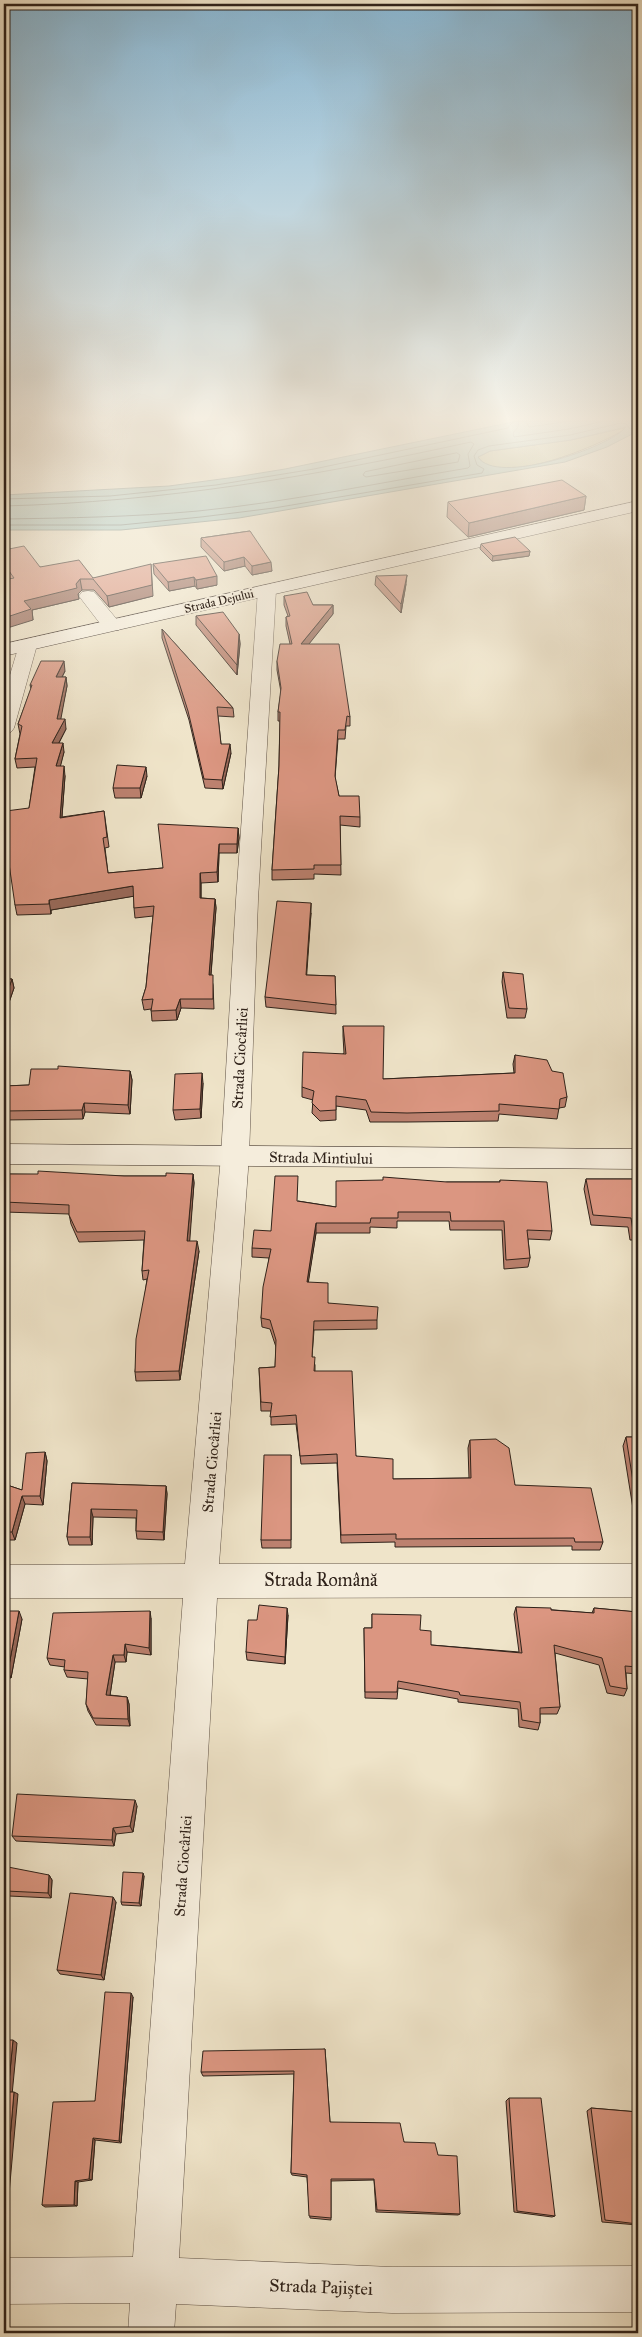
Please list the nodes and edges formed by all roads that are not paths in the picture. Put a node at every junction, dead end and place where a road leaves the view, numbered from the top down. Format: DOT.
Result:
graph roads {
  1 [pos="532,530"];
  2 [pos="267,590"];
  3 [pos="88,596"];
  4 [pos="112,626"];
  5 [pos="28,644"];
  6 [pos="4,650"];
  7 [pos="4,728"];
  8 [pos="4,1154"];
  9 [pos="235,1156"];
  10 [pos="638,1159"];
  11 [pos="4,1581"];
  12 [pos="638,1581"];
  13 [pos="201,1582"];
  14 [pos="156,2280"];
  15 [pos="4,2281"];
  16 [pos="638,2289"];
  17 [pos="152,2333"];
  1 -- 2 [label="street, Strada Dejului"];
  2 -- 4 [label="street, Strada Dejului"];
  2 -- 9 [label="street, Strada Ciocârliei"];
  3 -- 4 [label="street"];
  4 -- 5 [label="street, Strada Dejului"];
  5 -- 6 [label="street, Strada Dejului"];
  5 -- 7 [label="street"];
  8 -- 9 [label="street, Strada Mintiului"];
  9 -- 10 [label="street, Strada Mintiului"];
  9 -- 13 [label="street, Strada Ciocârliei"];
  11 -- 13 [label="street, Strada Română"];
  12 -- 13 [label="street, Strada Română"];
  13 -- 14 [label="street, Strada Ciocârliei"];
  14 -- 15 [label="street, Strada Pajiștei"];
  14 -- 16 [label="street, Strada Pajiștei"];
  14 -- 17 [label="street, Strada Ciocârliei"];
}
